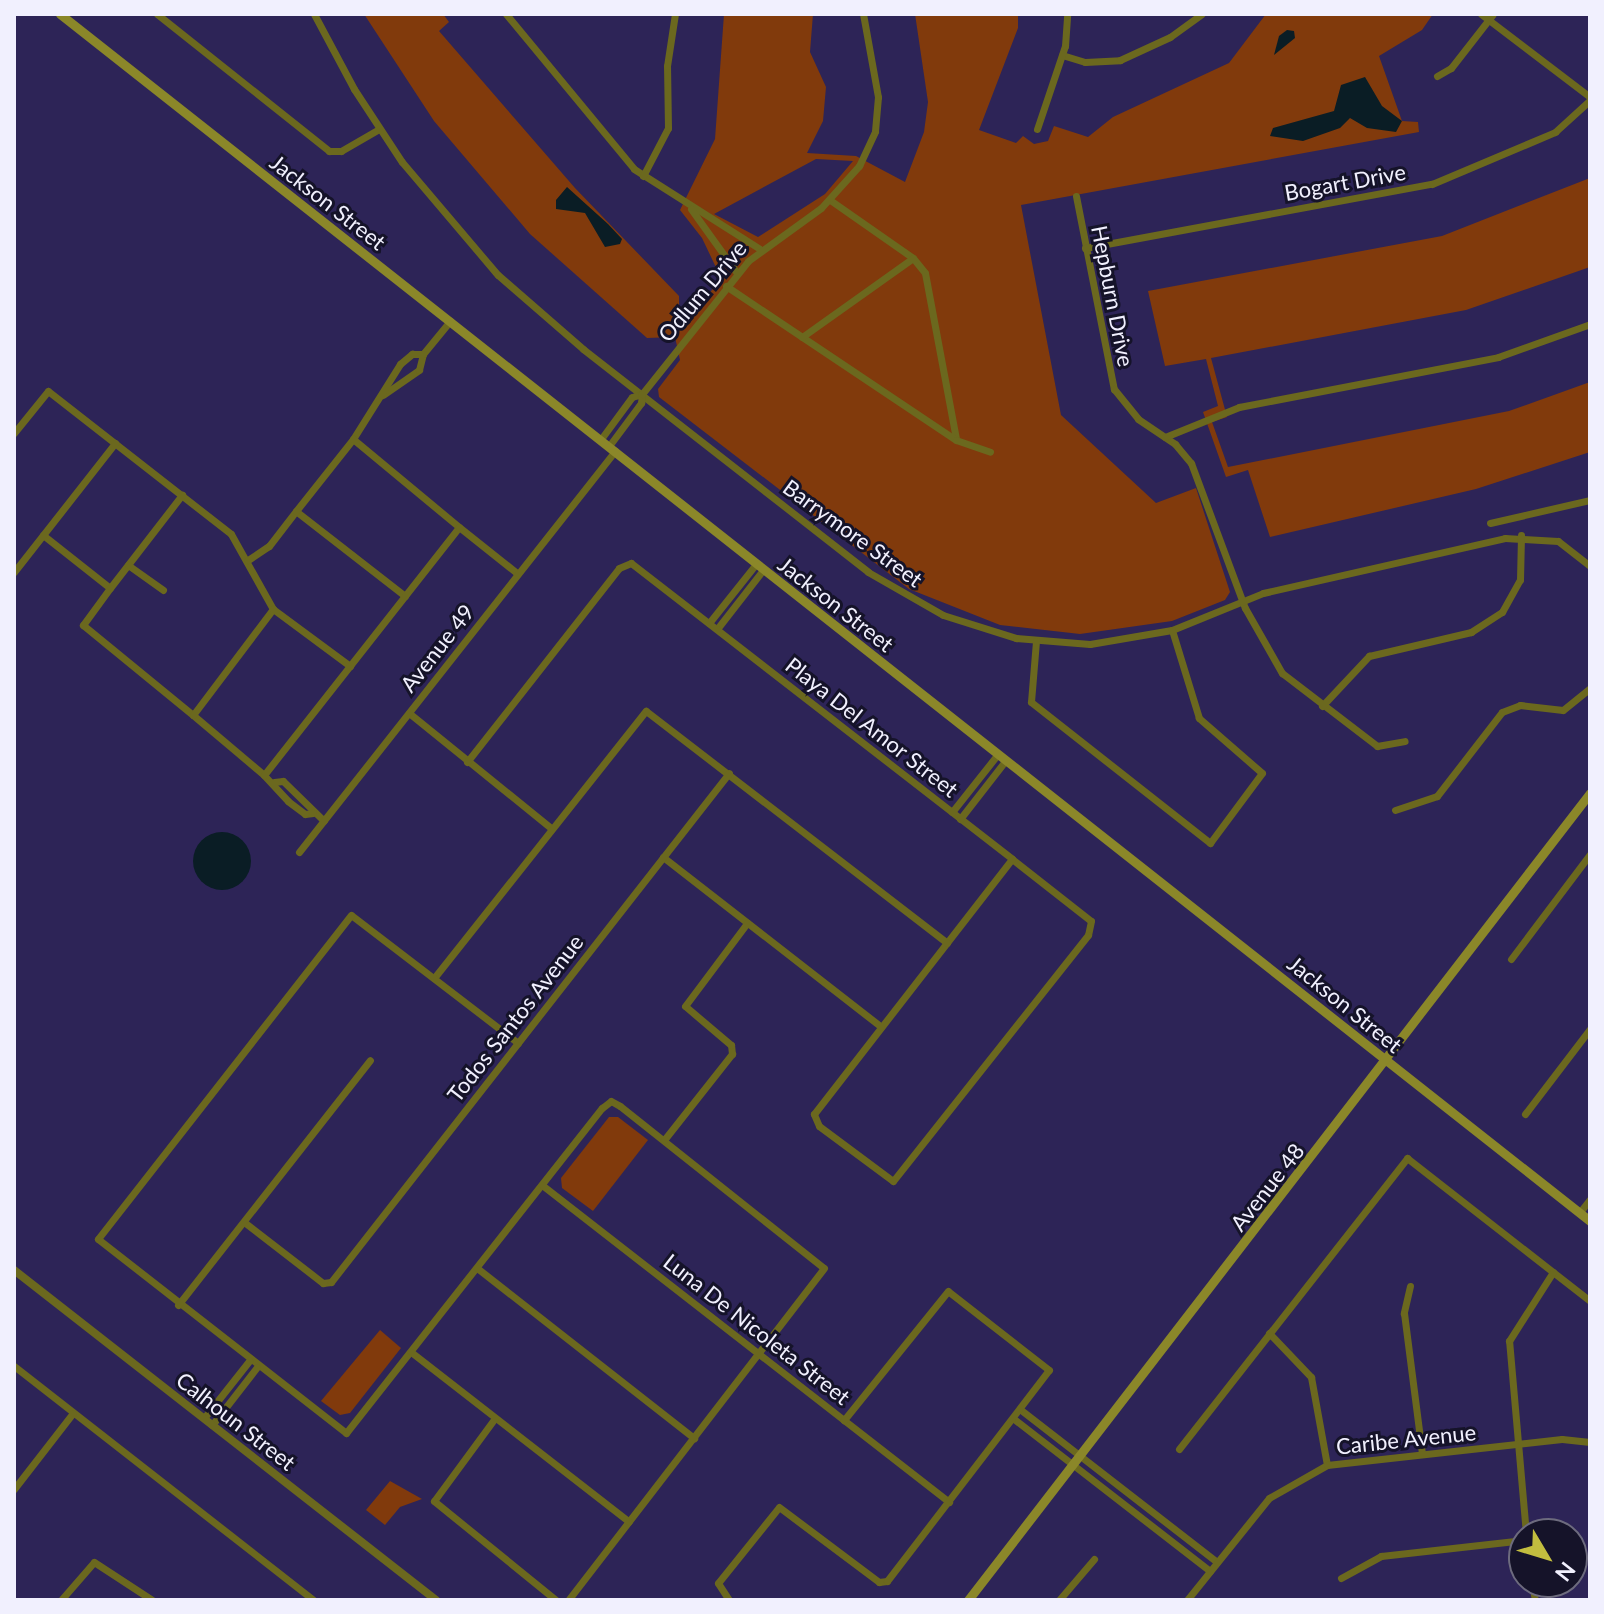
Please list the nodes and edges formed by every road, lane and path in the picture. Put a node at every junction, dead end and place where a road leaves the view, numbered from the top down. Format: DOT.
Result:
graph roads {
  1 [pos="60,14"];
  2 [pos="157,14"];
  3 [pos="314,14"];
  4 [pos="506,14"];
  5 [pos="675,14"];
  6 [pos="863,14"];
  7 [pos="1067,14"];
  8 [pos="1202,14"];
  9 [pos="1481,14"];
  10 [pos="1491,17"];
  11 [pos="1062,55"];
  12 [pos="1437,76"];
  13 [pos="1590,98"];
  14 [pos="379,129"];
  15 [pos="1037,129"];
  16 [pos="643,176"];
  17 [pos="1076,196"];
  18 [pos="830,200"];
  19 [pos="690,207"];
  20 [pos="1085,248"];
  21 [pos="760,249"];
  22 [pos="913,258"];
  23 [pos="737,273"];
  24 [pos="726,286"];
  25 [pos="450,321"];
  26 [pos="1590,324"];
  27 [pos="802,337"];
  28 [pos="423,354"];
  29 [pos="399,367"];
  30 [pos="410,376"];
  31 [pos="642,394"];
  32 [pos="383,395"];
  33 [pos="621,412"];
  34 [pos="630,418"];
  35 [pos="15,429"];
  36 [pos="1165,437"];
  37 [pos="353,439"];
  38 [pos="956,440"];
  39 [pos="115,443"];
  40 [pos="608,445"];
  41 [pos="990,452"];
  42 [pos="182,495"];
  43 [pos="1590,500"];
  44 [pos="296,511"];
  45 [pos="1490,523"];
  46 [pos="459,527"];
  47 [pos="43,535"];
  48 [pos="1521,535"];
  49 [pos="248,560"];
  50 [pos="128,565"];
  51 [pos="1590,566"];
  52 [pos="759,567"];
  53 [pos="14,572"];
  54 [pos="518,574"];
  55 [pos="110,588"];
  56 [pos="163,590"];
  57 [pos="405,596"];
  58 [pos="1242,600"];
  59 [pos="273,609"];
  60 [pos="709,623"];
  61 [pos="717,629"];
  62 [pos="1172,630"];
  63 [pos="1036,641"];
  64 [pos="350,666"];
  65 [pos="1590,688"];
  66 [pos="1322,706"];
  67 [pos="409,713"];
  68 [pos="193,715"];
  69 [pos="1405,741"];
  70 [pos="1002,757"];
  71 [pos="467,762"];
  72 [pos="729,773"];
  73 [pos="264,775"];
  74 [pos="274,782"];
  75 [pos="296,792"];
  76 [pos="1590,793"];
  77 [pos="288,801"];
  78 [pos="1395,810"];
  79 [pos="952,812"];
  80 [pos="313,813"];
  81 [pos="960,819"];
  82 [pos="324,821"];
  83 [pos="551,828"];
  84 [pos="299,852"];
  85 [pos="663,857"];
  86 [pos="1589,857"];
  87 [pos="1012,859"];
  88 [pos="747,923"];
  89 [pos="947,943"];
  90 [pos="1511,959"];
  91 [pos="434,978"];
  92 [pos="881,1027"];
  93 [pos="1590,1029"];
  94 [pos="518,1043"];
  95 [pos="370,1060"];
  96 [pos="1388,1061"];
  97 [pos="1525,1114"];
  98 [pos="664,1140"];
  99 [pos="542,1185"];
  100 [pos="1590,1199"];
  101 [pos="1580,1212"];
  102 [pos="1590,1221"];
  103 [pos="244,1222"];
  104 [pos="477,1268"];
  105 [pos="14,1270"];
  106 [pos="1553,1272"];
  107 [pos="1410,1286"];
  108 [pos="1590,1301"];
  109 [pos="178,1305"];
  110 [pos="1269,1333"];
  111 [pos="411,1352"];
  112 [pos="760,1354"];
  113 [pos="249,1361"];
  114 [pos="14,1366"];
  115 [pos="257,1367"];
  116 [pos="1021,1410"];
  117 [pos="73,1413"];
  118 [pos="495,1418"];
  119 [pos="1014,1419"];
  120 [pos="844,1420"];
  121 [pos="208,1422"];
  122 [pos="694,1438"];
  123 [pos="1590,1442"];
  124 [pos="1518,1445"];
  125 [pos="1179,1449"];
  126 [pos="1422,1454"];
  127 [pos="1080,1456"];
  128 [pos="1073,1465"];
  129 [pos="1327,1465"];
  130 [pos="14,1489"];
  131 [pos="949,1502"];
  132 [pos="1525,1518"];
  133 [pos="629,1522"];
  134 [pos="1508,1542"];
  135 [pos="1094,1559"];
  136 [pos="1217,1562"];
  137 [pos="1210,1571"];
  138 [pos="1341,1578"];
  139 [pos="61,1600"];
  140 [pos="152,1600"];
  141 [pos="313,1600"];
  142 [pos="436,1600"];
  143 [pos="556,1600"];
  144 [pos="568,1600"];
  145 [pos="729,1600"];
  146 [pos="968,1600"];
  147 [pos="1059,1600"];
  148 [pos="1187,1600"];
  1 -- 25 [label="main road, Jackson Street"];
  2 -- 14 [label="street"];
  3 -- 14 [label="street, Barrymore Street"];
  4 -- 16 [label="street"];
  5 -- 16 [label="street"];
  6 -- 18 [label="street, Odlum Drive"];
  7 -- 11 [label="street"];
  8 -- 11 [label="street"];
  9 -- 10 [label="street"];
  10 -- 12 [label="street"];
  10 -- 13 [label="street"];
  11 -- 15 [label="street"];
  13 -- 20 [label="street, Bogart Drive"];
  14 -- 31 [label="street, Barrymore Street"];
  16 -- 19 [label="street"];
  17 -- 20 [label="street, Hepburn Drive"];
  18 -- 21 [label="street, Odlum Drive"];
  18 -- 22 [label="street"];
  19 -- 21 [label="street"];
  19 -- 23 [label="street"];
  20 -- 36 [label="street, Hepburn Drive"];
  21 -- 23 [label="street, Odlum Drive"];
  22 -- 27 [label="street"];
  22 -- 38 [label="street"];
  23 -- 24 [label="street, Odlum Drive"];
  24 -- 27 [label="street"];
  24 -- 31 [label="street, Odlum Drive"];
  25 -- 28 [label="street"];
  25 -- 40 [label="main road, Jackson Street"];
  26 -- 36 [label="street"];
  27 -- 38 [label="street"];
  28 -- 29 [label="street"];
  28 -- 30 [label="street"];
  29 -- 30 [label="street"];
  29 -- 32 [label="street"];
  30 -- 32 [label="street"];
  31 -- 33 [label="street, Odlum Drive"];
  31 -- 34 [label="street, Odlum Drive"];
  31 -- 63 [label="street, Barrymore Street"];
  32 -- 37 [label="street"];
  33 -- 34 [label="street"];
  33 -- 40 [label="street, Odlum Drive"];
  34 -- 40 [label="street, Odlum Drive"];
  35 -- 39 [label="street"];
  36 -- 58 [label="street, Hepburn Drive"];
  37 -- 44 [label="street"];
  37 -- 46 [label="street"];
  38 -- 41 [label="street"];
  39 -- 42 [label="street"];
  39 -- 47 [label="street"];
  40 -- 52 [label="main road, Jackson Street"];
  40 -- 54 [label="street, Avenue 49"];
  42 -- 49 [label="street"];
  42 -- 50 [label="street"];
  43 -- 45 [label="street"];
  44 -- 49 [label="street"];
  44 -- 57 [label="street"];
  46 -- 54 [label="street"];
  46 -- 57 [label="street"];
  47 -- 53 [label="street"];
  47 -- 55 [label="street"];
  48 -- 51 [label="street, Barrymore Street"];
  48 -- 58 [label="street, Barrymore Street"];
  48 -- 66 [label="street"];
  49 -- 59 [label="street"];
  50 -- 55 [label="street"];
  50 -- 56 [label="street"];
  52 -- 60 [label="street"];
  52 -- 61 [label="street"];
  52 -- 70 [label="main road, Jackson Street"];
  54 -- 67 [label="street, Avenue 49"];
  55 -- 68 [label="street"];
  57 -- 64 [label="street"];
  58 -- 62 [label="street, Barrymore Street"];
  58 -- 66 [label="street, Hepburn Drive"];
  59 -- 64 [label="street"];
  59 -- 68 [label="street"];
  60 -- 61 [label="street, Playa Del Amor Street"];
  60 -- 71 [label="street, Playa Del Amor Street"];
  61 -- 79 [label="street, Playa Del Amor Street"];
  62 -- 63 [label="street, Barrymore Street"];
  62 -- 63 [label="street"];
  64 -- 73 [label="street"];
  65 -- 78 [label="street"];
  66 -- 69 [label="street, Hepburn Drive"];
  67 -- 71 [label="street"];
  67 -- 82 [label="street, Avenue 49"];
  68 -- 73 [label="street"];
  70 -- 79 [label="street"];
  70 -- 81 [label="street"];
  70 -- 96 [label="main road, Jackson Street"];
  71 -- 83 [label="street"];
  72 -- 83 [label="street"];
  72 -- 85 [label="street, Todos Santos Avenue"];
  72 -- 89 [label="street"];
  73 -- 74 [label="street"];
  74 -- 75 [label="street"];
  74 -- 77 [label="street"];
  75 -- 77 [label="street"];
  75 -- 80 [label="street"];
  76 -- 96 [label="main road, Avenue 48"];
  77 -- 80 [label="street"];
  79 -- 81 [label="street, Playa Del Amor Street"];
  80 -- 82 [label="street"];
  81 -- 87 [label="street, Playa Del Amor Street"];
  82 -- 84 [label="street, Avenue 49"];
  83 -- 91 [label="street"];
  85 -- 88 [label="street"];
  85 -- 94 [label="street, Todos Santos Avenue"];
  86 -- 90 [label="street"];
  87 -- 89 [label="street"];
  87 -- 92 [label="street, Playa Del Amor Street"];
  88 -- 92 [label="street"];
  88 -- 98 [label="street"];
  89 -- 92 [label="street"];
  91 -- 94 [label="street"];
  91 -- 109 [label="street"];
  93 -- 97 [label="street"];
  94 -- 103 [label="street, Todos Santos Avenue"];
  95 -- 103 [label="street"];
  96 -- 101 [label="main road, Jackson Street"];
  96 -- 127 [label="main road, Avenue 48"];
  98 -- 99 [label="street"];
  98 -- 112 [label="street"];
  99 -- 104 [label="street"];
  99 -- 112 [label="street, Luna De Nicoleta Street"];
  100 -- 101 [label="street"];
  101 -- 102 [label="main road, Jackson Street"];
  103 -- 109 [label="street"];
  104 -- 111 [label="street"];
  104 -- 122 [label="street"];
  105 -- 121 [label="street, Calhoun Street"];
  106 -- 108 [label="street"];
  106 -- 110 [label="street"];
  106 -- 124 [label="street"];
  107 -- 126 [label="street"];
  109 -- 113 [label="street"];
  110 -- 125 [label="street"];
  110 -- 129 [label="street"];
  111 -- 115 [label="street"];
  111 -- 118 [label="street"];
  112 -- 120 [label="street, Luna De Nicoleta Street"];
  112 -- 122 [label="street"];
  113 -- 115 [label="street"];
  113 -- 121 [label="street"];
  114 -- 117 [label="street"];
  115 -- 121 [label="street"];
  116 -- 119 [label="street"];
  116 -- 120 [label="street"];
  116 -- 127 [label="street"];
  117 -- 130 [label="street"];
  117 -- 141 [label="street"];
  118 -- 133 [label="street"];
  118 -- 143 [label="street"];
  119 -- 128 [label="street"];
  119 -- 131 [label="street"];
  120 -- 131 [label="street, Luna De Nicoleta Street"];
  121 -- 142 [label="street, Calhoun Street"];
  122 -- 133 [label="street"];
  123 -- 124 [label="street, Caribe Avenue"];
  124 -- 126 [label="street, Caribe Avenue"];
  124 -- 132 [label="street"];
  126 -- 129 [label="street, Caribe Avenue"];
  127 -- 128 [label="main road, Avenue 48"];
  127 -- 136 [label="street"];
  128 -- 137 [label="street"];
  128 -- 146 [label="main road, Avenue 48"];
  129 -- 136 [label="street, Caribe Avenue"];
  131 -- 145 [label="street"];
  133 -- 144 [label="street"];
  134 -- 138 [label="street"];
  135 -- 147 [label="street"];
  136 -- 137 [label="street, Caribe Avenue"];
  137 -- 148 [label="street, Caribe Avenue"];
  139 -- 140 [label="street"];
}
